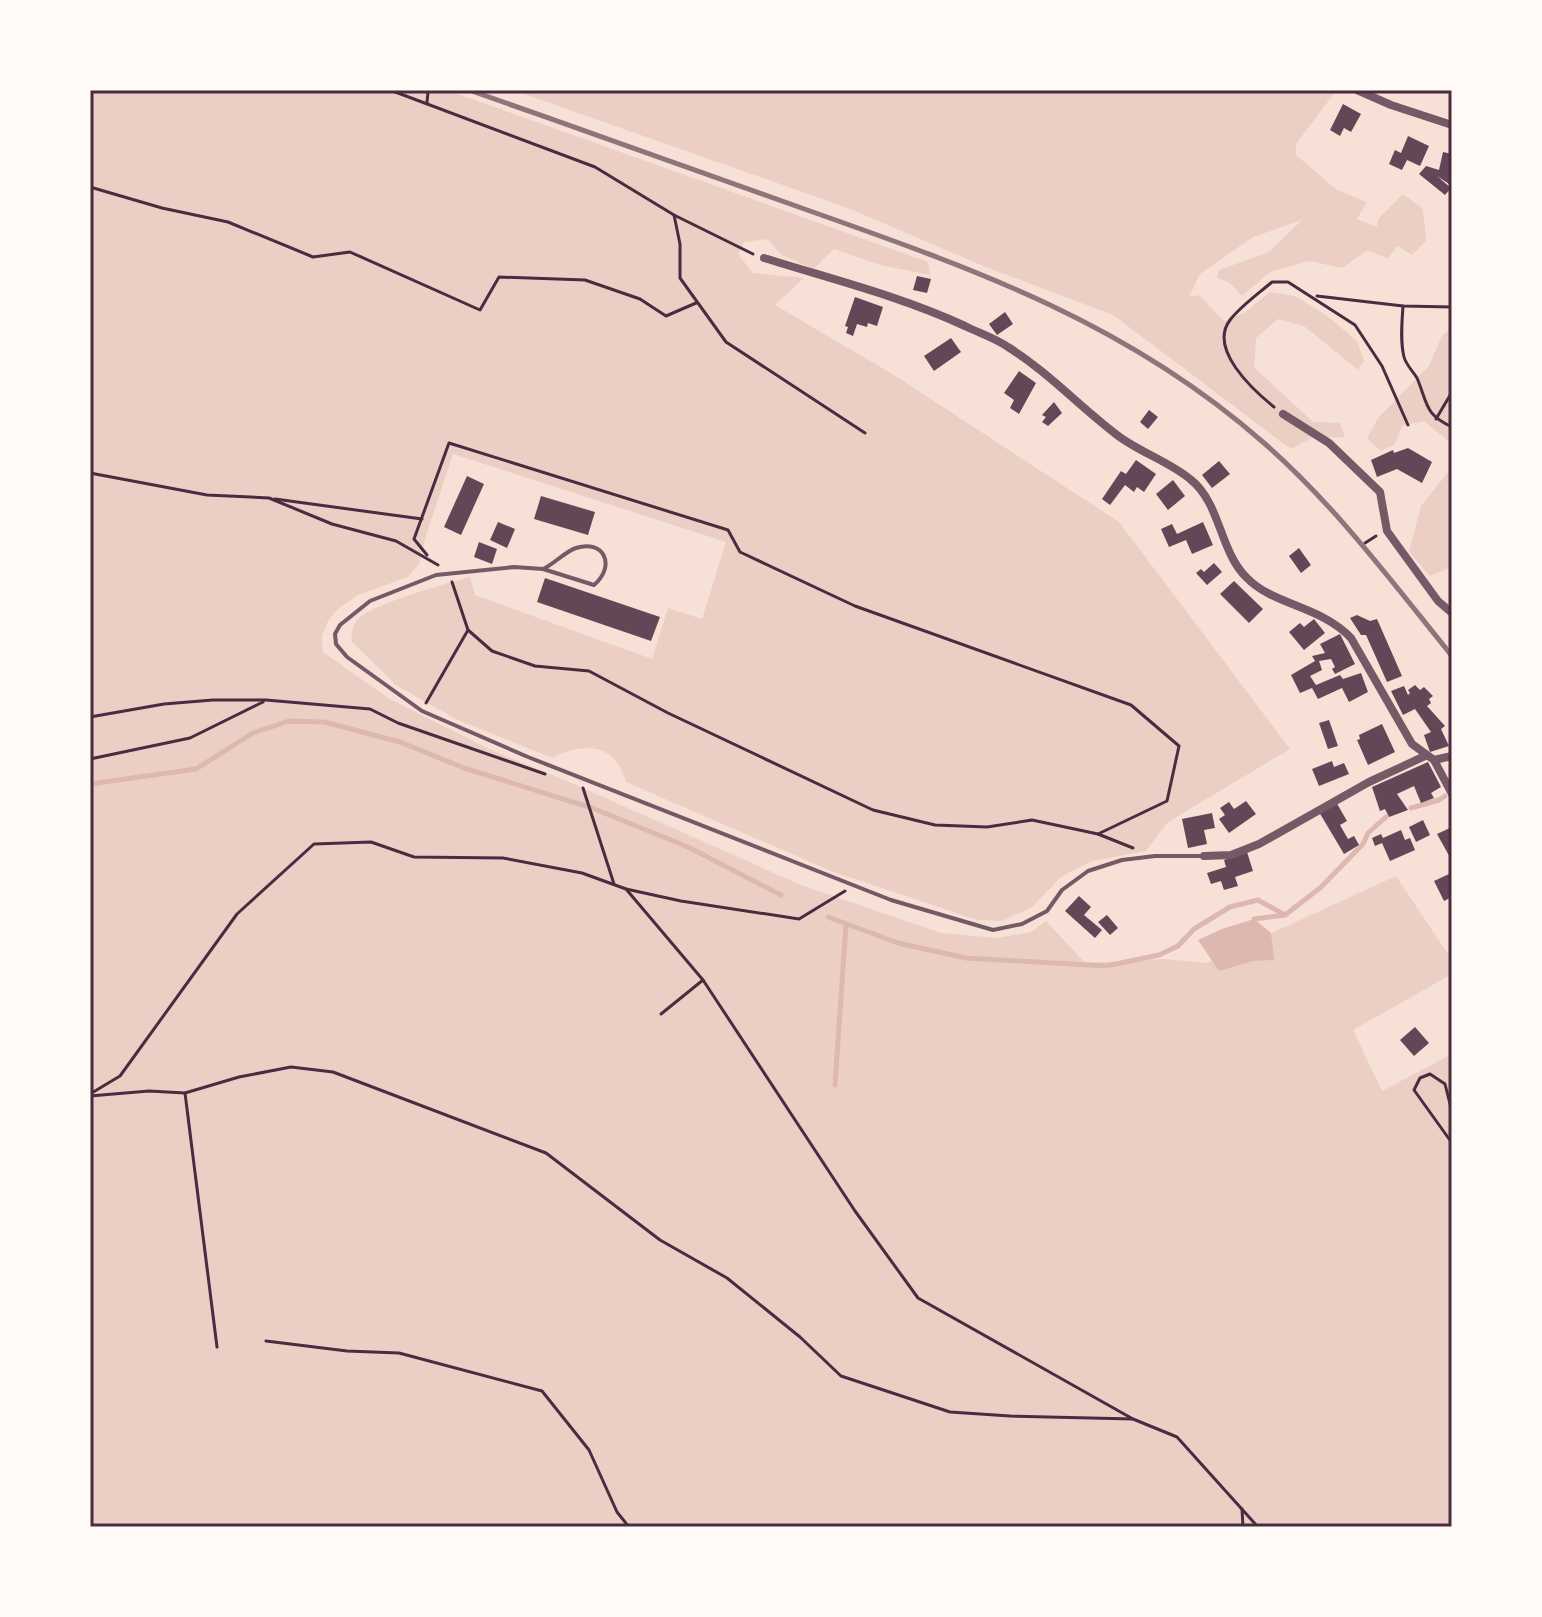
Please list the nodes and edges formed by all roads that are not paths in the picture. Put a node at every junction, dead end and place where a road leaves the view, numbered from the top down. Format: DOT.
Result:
graph roads {
  1 [pos="1357,90"];
  2 [pos="1452,125"];
  3 [pos="764,258"];
  4 [pos="1283,414"];
  5 [pos="543,569"];
  6 [pos="1452,613"];
  7 [pos="1452,756"];
  8 [pos="1430,758"];
  9 [pos="1452,793"];
  10 [pos="1204,856"];
  1 -- 2 [label="street"];
  3 -- 8 [label="street"];
  4 -- 6 [label="street"];
  5 -- 5 [label="lane"];
  5 -- 10 [label="lane"];
  7 -- 8 [label="street"];
  8 -- 9 [label="street"];
  8 -- 10 [label="street"];
}
